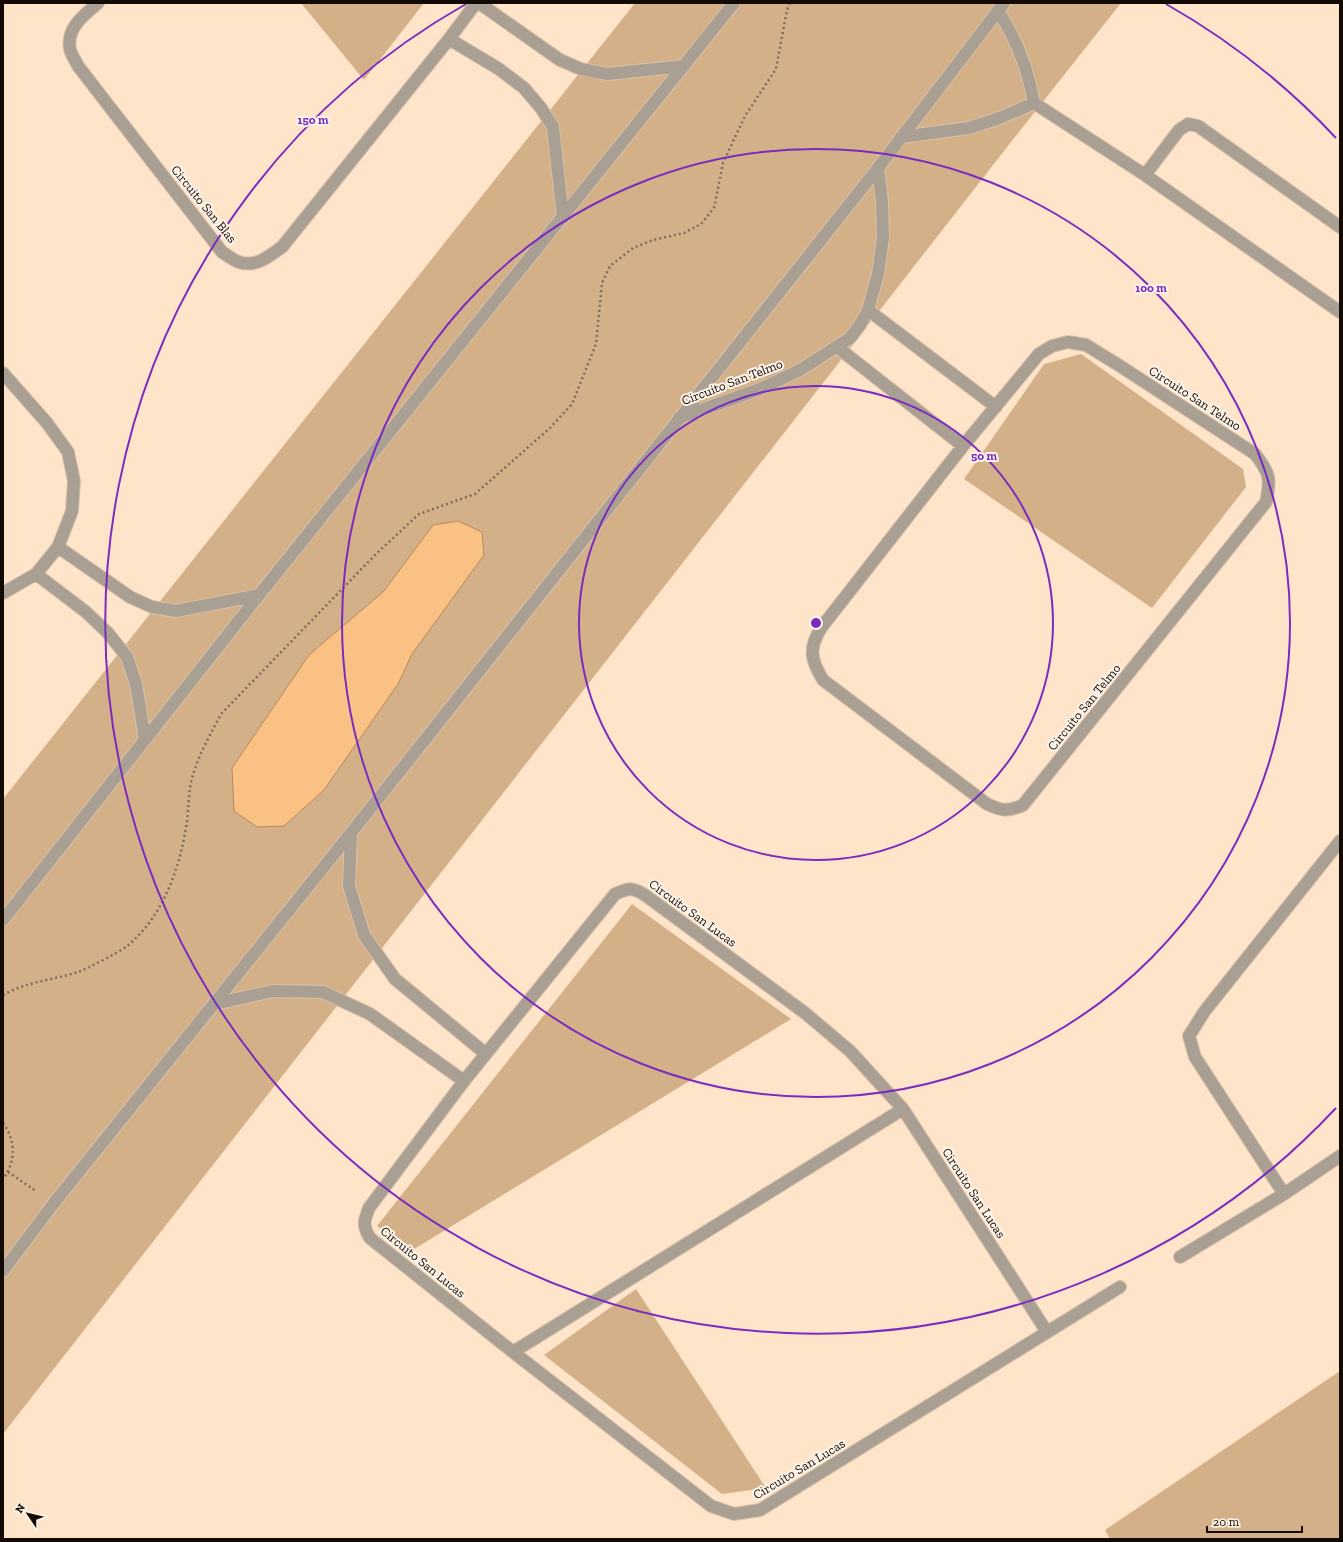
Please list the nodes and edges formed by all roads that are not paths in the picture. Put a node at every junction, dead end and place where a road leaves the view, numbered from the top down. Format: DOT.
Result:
graph roads {
  1 [pos="98,3"];
  2 [pos="477,3"];
  3 [pos="734,3"];
  4 [pos="1001,7"];
  5 [pos="449,39"];
  6 [pos="684,66"];
  7 [pos="1034,103"];
  8 [pos="901,137"];
  9 [pos="878,168"];
  10 [pos="1145,175"];
  11 [pos="563,218"];
  12 [pos="1340,227"];
  13 [pos="868,310"];
  14 [pos="1340,312"];
  15 [pos="837,347"];
  16 [pos="3,373"];
  17 [pos="996,407"];
  18 [pos="678,418"];
  19 [pos="963,446"];
  20 [pos="58,547"];
  21 [pos="36,574"];
  22 [pos="3,593"];
  23 [pos="259,595"];
  24 [pos="145,739"];
  25 [pos="350,833"];
  26 [pos="1340,842"];
  27 [pos="3,920"];
  28 [pos="214,1004"];
  29 [pos="486,1054"];
  30 [pos="464,1081"];
  31 [pos="903,1109"];
  32 [pos="1340,1156"];
  33 [pos="1284,1194"];
  34 [pos="1180,1257"];
  35 [pos="3,1271"];
  36 [pos="1120,1287"];
  37 [pos="1047,1332"];
  38 [pos="513,1352"];
  1 -- 5 [label="street, Circuito San Blas"];
  2 -- 5 [label="street, Circuito San Blas"];
  2 -- 6 [label="street, Circuito San Blas"];
  3 -- 6 [label="street"];
  4 -- 7 [label="street"];
  4 -- 8 [label="street"];
  5 -- 11 [label="street"];
  6 -- 11 [label="street"];
  7 -- 8 [label="street"];
  7 -- 10 [label="street"];
  8 -- 9 [label="street"];
  9 -- 13 [label="street, Circuito San Telmo"];
  9 -- 18 [label="street"];
  10 -- 12 [label="street"];
  10 -- 14 [label="street"];
  11 -- 23 [label="street"];
  13 -- 15 [label="street, Circuito San Telmo"];
  13 -- 17 [label="street"];
  15 -- 18 [label="street, Circuito San Telmo"];
  15 -- 19 [label="street"];
  16 -- 20 [label="street"];
  17 -- 19 [label="street, Circuito San Telmo"];
  17 -- 19 [label="street, Circuito San Telmo"];
  18 -- 25 [label="street"];
  20 -- 21 [label="street"];
  20 -- 23 [label="street"];
  21 -- 22 [label="street"];
  21 -- 24 [label="street"];
  23 -- 24 [label="street"];
  24 -- 27 [label="street"];
  25 -- 28 [label="street"];
  25 -- 29 [label="street"];
  26 -- 33 [label="street"];
  28 -- 30 [label="street"];
  28 -- 35 [label="street"];
  29 -- 30 [label="street, Circuito San Lucas"];
  29 -- 31 [label="street, Circuito San Lucas"];
  30 -- 38 [label="street, Circuito San Lucas"];
  31 -- 37 [label="street, Circuito San Lucas"];
  31 -- 38 [label="street"];
  32 -- 33 [label="street"];
  33 -- 34 [label="street"];
  36 -- 37 [label="street, Circuito San Lucas"];
  37 -- 38 [label="street, Circuito San Lucas"];
}
